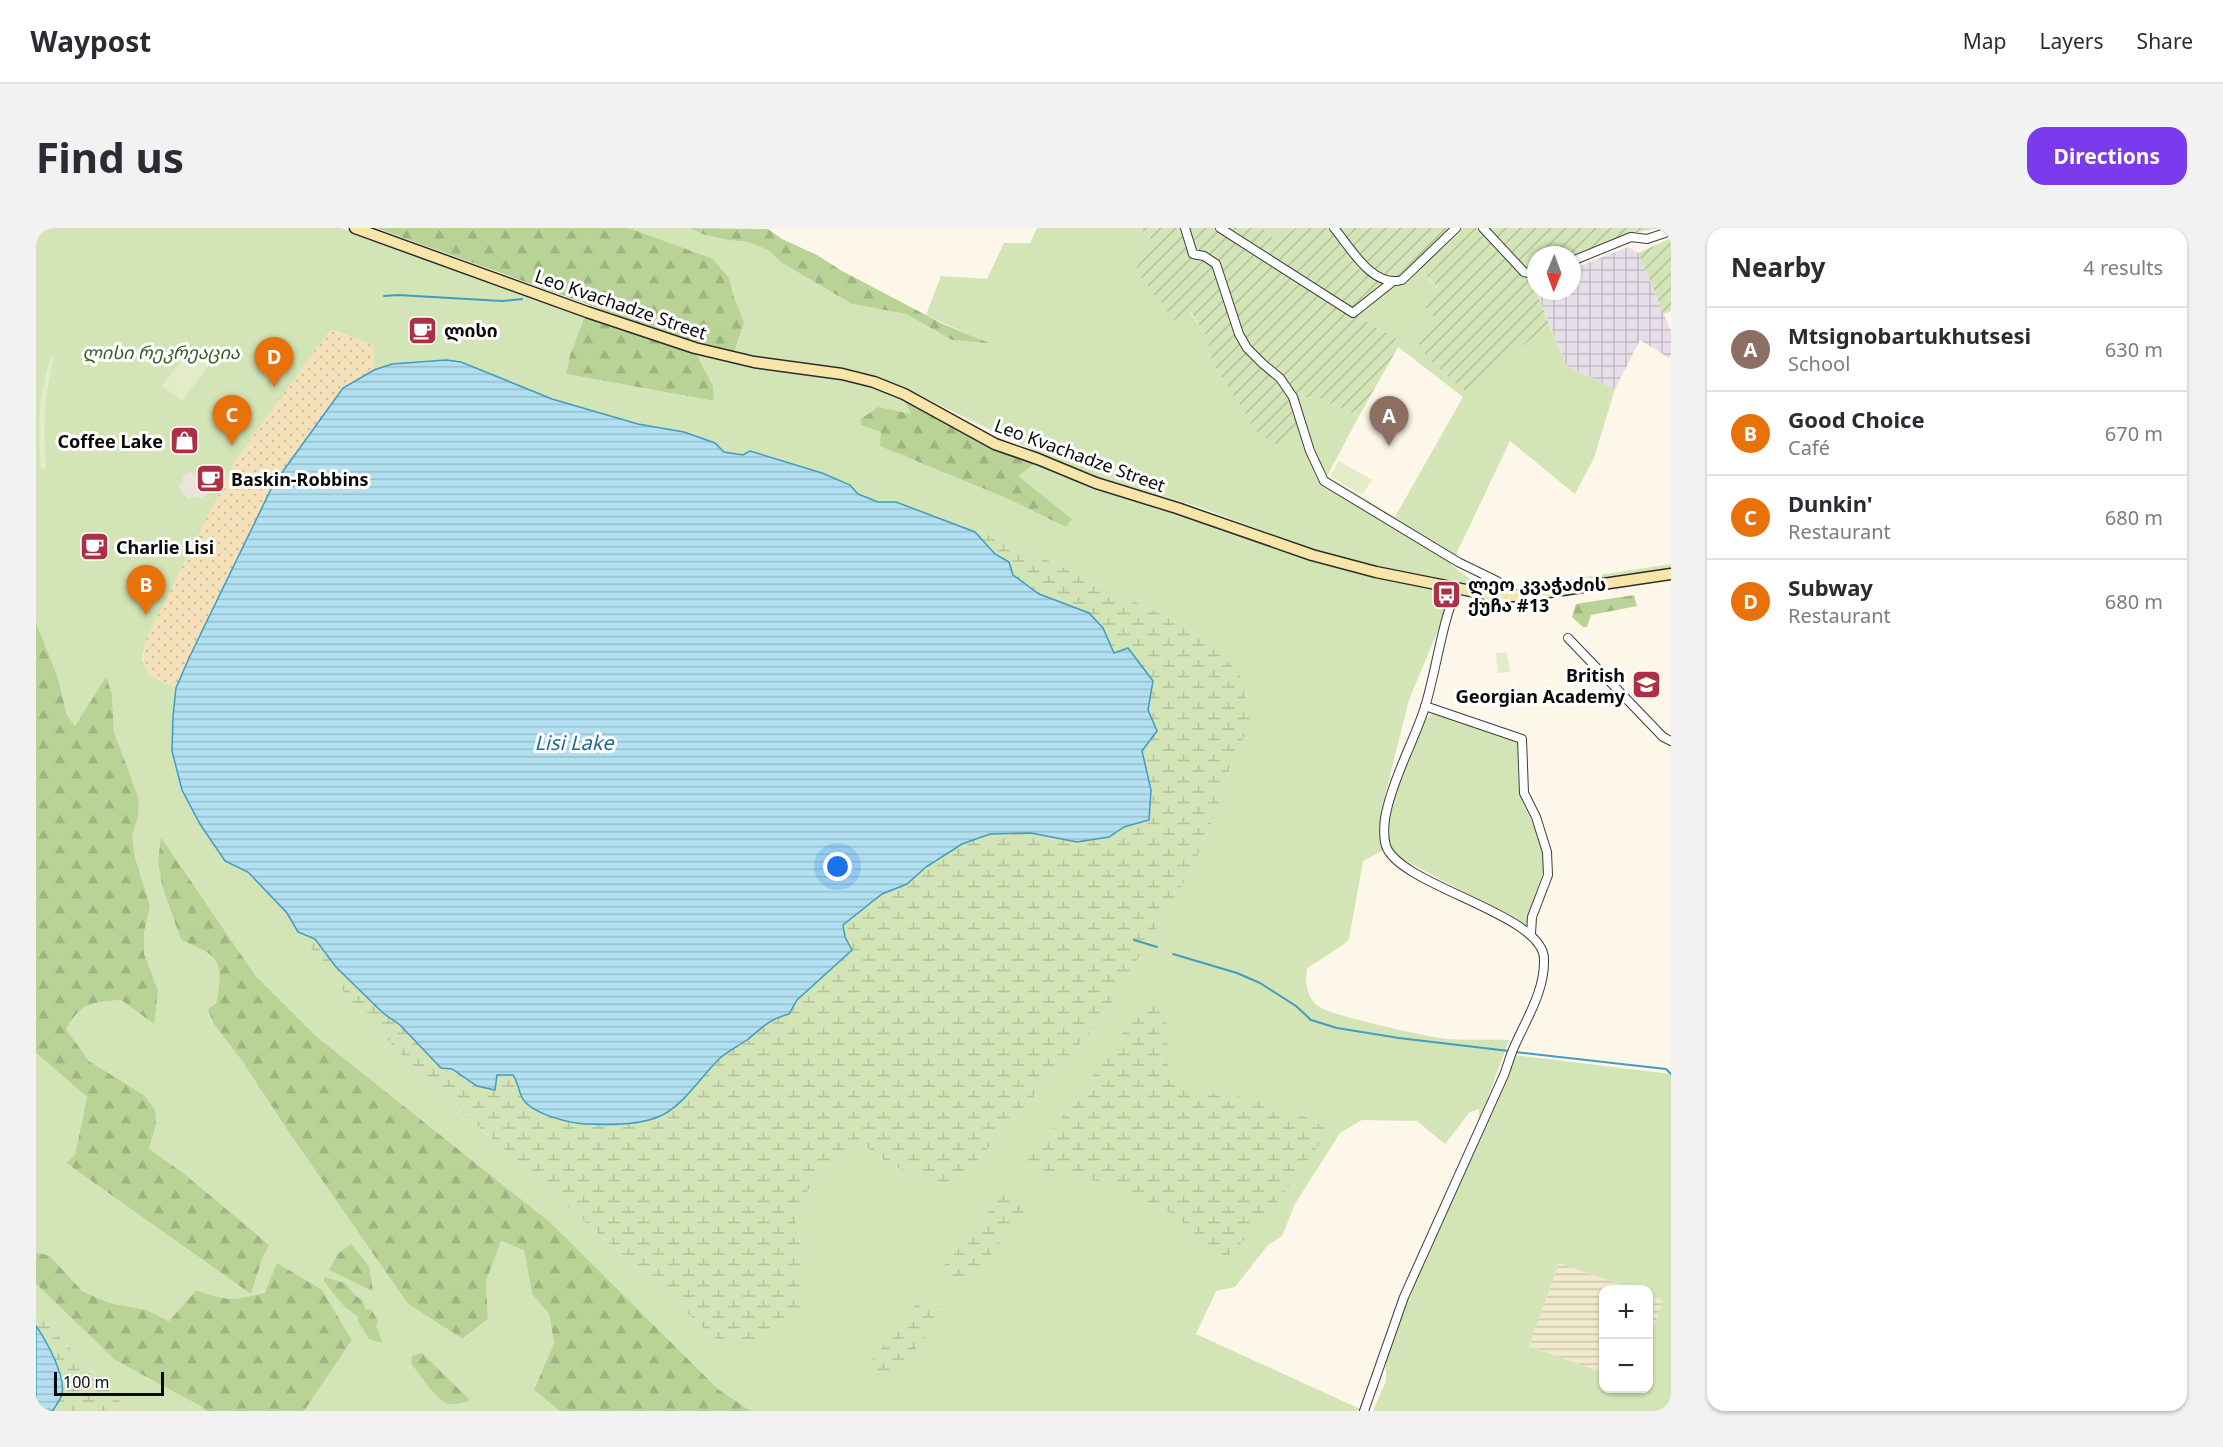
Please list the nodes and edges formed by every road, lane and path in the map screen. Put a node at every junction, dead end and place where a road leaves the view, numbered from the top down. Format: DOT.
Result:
graph roads {
  1 [pos="355,228"];
  2 [pos="1185,228"];
  3 [pos="1220,228"];
  4 [pos="1334,228"];
  5 [pos="1456,228"];
  6 [pos="1483,228"];
  7 [pos="1671,231"];
  8 [pos="1581,257"];
  9 [pos="1527,273"];
  10 [pos="1392,282"];
  11 [pos="1671,574"];
  12 [pos="1457,588"];
  13 [pos="1519,596"];
  14 [pos="1568,638"];
  15 [pos="1425,706"];
  16 [pos="1671,741"];
  17 [pos="1531,934"];
  18 [pos="1364,1411"];
  1 -- 12 [label="main road, Leo Kvachadze Street"];
  2 -- 13 [label="street"];
  3 -- 10 [label="street"];
  4 -- 10 [label="street"];
  5 -- 10 [label="street"];
  6 -- 9 [label="street"];
  7 -- 8 [label="street"];
  11 -- 13 [label="main road, Leo Kvachadze Street"];
  12 -- 13 [label="main road, Leo Kvachadze Street"];
  12 -- 15 [label="street"];
  14 -- 16 [label="street"];
  15 -- 17 [label="street"];
  15 -- 17 [label="street"];
  17 -- 18 [label="street"];
}
